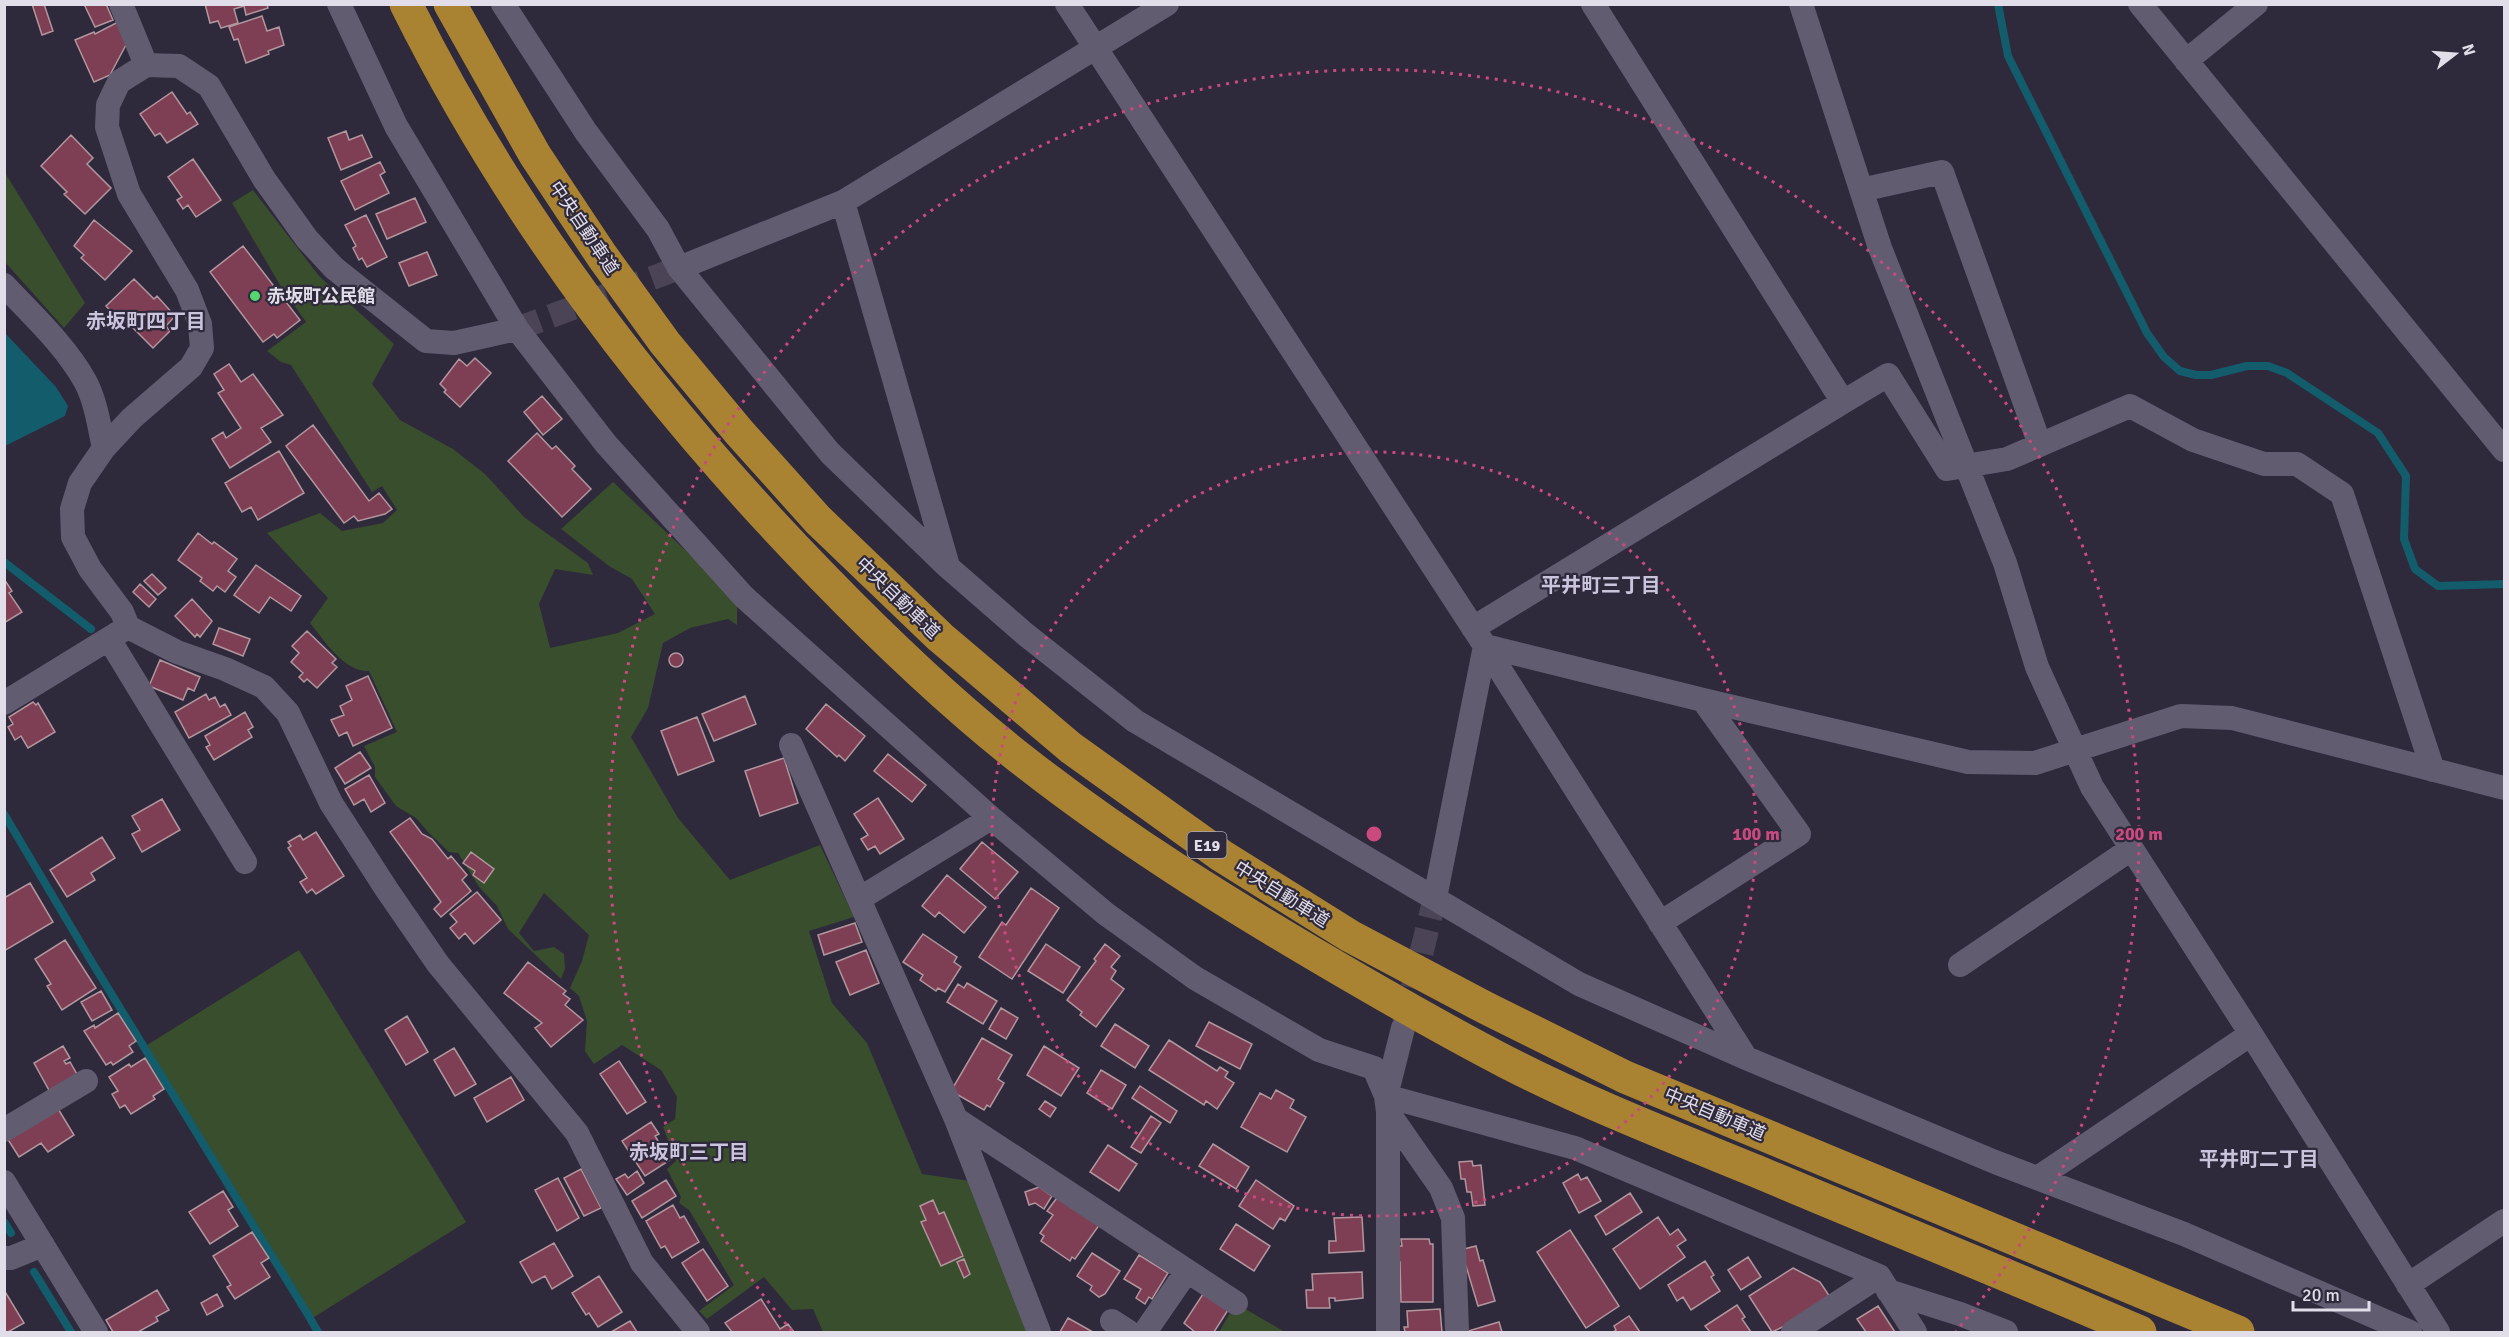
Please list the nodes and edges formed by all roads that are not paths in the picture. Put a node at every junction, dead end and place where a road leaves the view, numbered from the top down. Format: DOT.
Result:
graph roads {
  1 [pos="121,4"];
  2 [pos="339,4"];
  3 [pos="406,4"];
  4 [pos="450,4"];
  5 [pos="503,4"];
  6 [pos="1068,4"];
  7 [pos="1167,4"];
  8 [pos="1593,4"];
  9 [pos="1801,4"];
  10 [pos="2140,4"];
  11 [pos="2256,4"];
  12 [pos="1097,47"];
  13 [pos="2187,61"];
  14 [pos="146,65"];
  15 [pos="1861,190"];
  16 [pos="843,202"];
  17 [pos="679,268"];
  18 [pos="4,285"];
  19 [pos="517,329"];
  20 [pos="1843,402"];
  21 [pos="2040,445"];
  22 [pos="104,448"];
  23 [pos="2505,450"];
  24 [pos="1966,468"];
  25 [pos="948,567"];
  26 [pos="118,633"];
  27 [pos="1479,637"];
  28 [pos="1703,700"];
  29 [pos="4,703"];
  30 [pos="791,745"];
  31 [pos="2075,749"];
  32 [pos="2433,770"];
  33 [pos="2505,788"];
  34 [pos="991,818"];
  35 [pos="2131,849"];
  36 [pos="246,862"];
  37 [pos="1435,898"];
  38 [pos="859,899"];
  39 [pos="1660,922"];
  40 [pos="1960,965"];
  41 [pos="1403,1028"];
  42 [pos="2251,1034"];
  43 [pos="1746,1058"];
  44 [pos="86,1081"];
  45 [pos="1387,1104"];
  46 [pos="956,1119"];
  47 [pos="4,1130"];
  48 [pos="2039,1177"];
  49 [pos="4,1182"];
  50 [pos="2504,1221"];
  51 [pos="41,1246"];
  52 [pos="8,1258"];
  53 [pos="1187,1271"];
  54 [pos="1883,1284"];
  55 [pos="2408,1285"];
  56 [pos="1236,1303"];
  57 [pos="96,1332"];
  58 [pos="698,1332"];
  59 [pos="1039,1332"];
  60 [pos="1146,1332"];
  61 [pos="1388,1332"];
  62 [pos="1457,1332"];
  63 [pos="1793,1332"];
  64 [pos="1915,1332"];
  65 [pos="2006,1332"];
  66 [pos="2140,1332"];
  67 [pos="2238,1332"];
  68 [pos="2410,1332"];
  69 [pos="2438,1332"];
  1 -- 14 [label="street"];
  2 -- 19 [label="street"];
  3 -- 66 [label="highway, 中央自動車道 / E19"];
  4 -- 67 [label="highway, 中央自動車道 / E19"];
  5 -- 17 [label="street"];
  6 -- 12 [label="street"];
  7 -- 12 [label="street"];
  8 -- 20 [label="street"];
  9 -- 15 [label="street"];
  10 -- 13 [label="street"];
  11 -- 13 [label="street"];
  12 -- 16 [label="street"];
  12 -- 27 [label="street"];
  13 -- 23 [label="street"];
  14 -- 19 [label="street"];
  14 -- 22 [label="street"];
  15 -- 21 [label="street"];
  15 -- 24 [label="street"];
  16 -- 17 [label="street"];
  16 -- 25 [label="street"];
  17 -- 25 [label="street"];
  18 -- 22 [label="street"];
  19 -- 34 [label="street"];
  20 -- 24 [label="street"];
  20 -- 27 [label="street"];
  21 -- 24 [label="street"];
  21 -- 32 [label="street"];
  22 -- 26 [label="street"];
  24 -- 31 [label="street"];
  25 -- 37 [label="street"];
  26 -- 29 [label="street"];
  26 -- 36 [label="street"];
  26 -- 58 [label="street"];
  27 -- 28 [label="street"];
  27 -- 37 [label="street"];
  27 -- 39 [label="street"];
  28 -- 31 [label="street"];
  28 -- 39 [label="street"];
  30 -- 38 [label="street"];
  31 -- 32 [label="street"];
  31 -- 35 [label="street"];
  32 -- 33 [label="street"];
  34 -- 38 [label="street"];
  34 -- 45 [label="street"];
  35 -- 40 [label="street"];
  35 -- 42 [label="street"];
  37 -- 43 [label="street"];
  38 -- 46 [label="street"];
  39 -- 43 [label="street"];
  41 -- 45 [label="street"];
  42 -- 48 [label="street"];
  42 -- 55 [label="street"];
  43 -- 48 [label="street"];
  44 -- 47 [label="street"];
  45 -- 54 [label="street"];
  45 -- 61 [label="street"];
  45 -- 62 [label="street"];
  46 -- 53 [label="street"];
  46 -- 59 [label="street"];
  48 -- 68 [label="street"];
  49 -- 51 [label="street"];
  50 -- 55 [label="street"];
  51 -- 52 [label="street"];
  51 -- 57 [label="street"];
  53 -- 56 [label="street"];
  53 -- 60 [label="street"];
  54 -- 63 [label="street"];
  54 -- 64 [label="street"];
  54 -- 65 [label="street"];
  55 -- 69 [label="street"];
}
